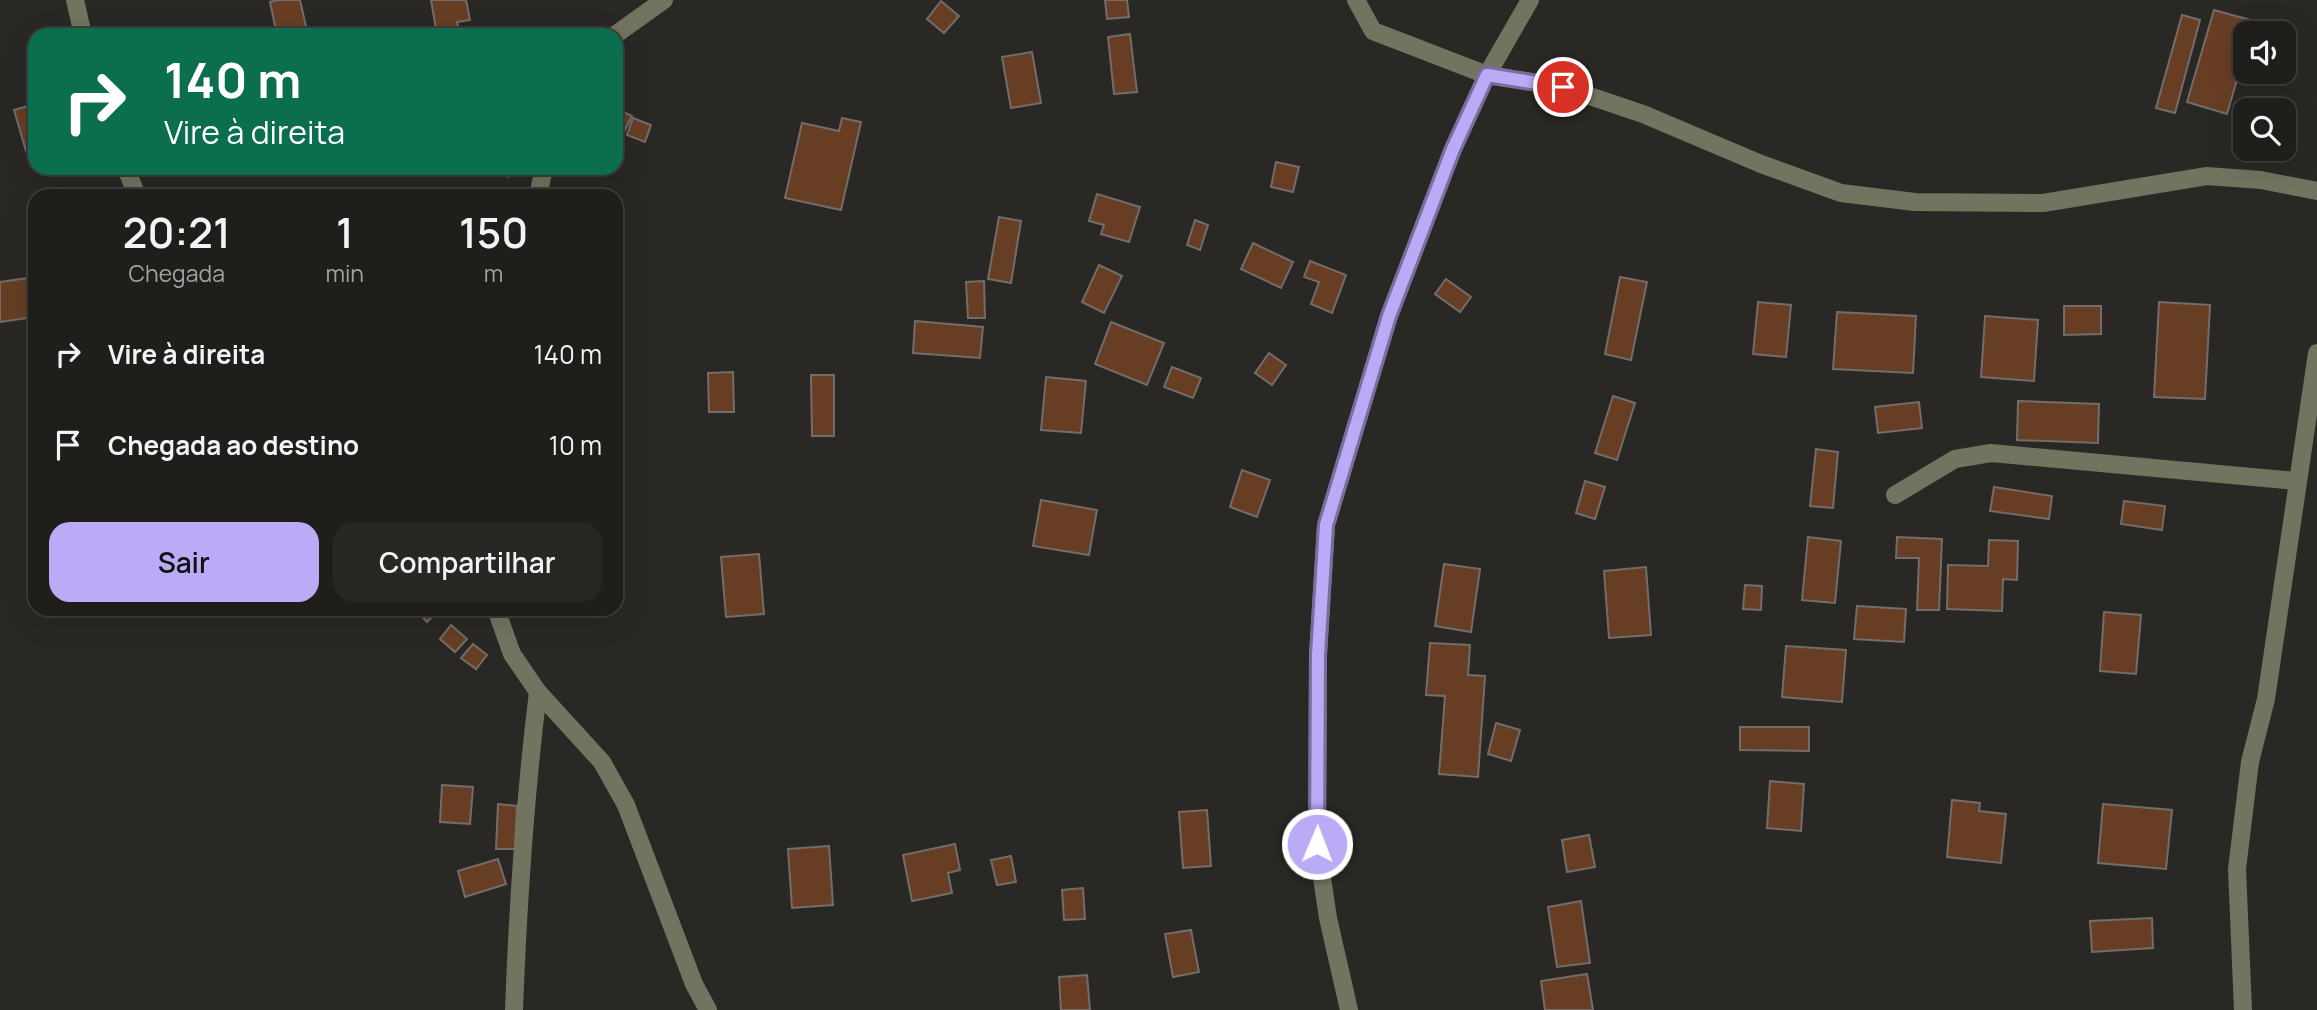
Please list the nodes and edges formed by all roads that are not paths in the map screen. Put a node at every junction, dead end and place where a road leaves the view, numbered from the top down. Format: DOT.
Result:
graph roads {
  1 [pos="75,0"];
  2 [pos="664,0"];
  3 [pos="1356,0"];
  4 [pos="1530,0"];
  5 [pos="81,28"];
  6 [pos="623,29"];
  7 [pos="1487,75"];
  8 [pos="2317,191"];
  9 [pos="2317,353"];
  10 [pos="2302,446"];
  11 [pos="2317,457"];
  12 [pos="2296,481"];
  13 [pos="1895,495"];
  14 [pos="498,616"];
  15 [pos="538,692"];
  16 [pos="514,1010"];
  17 [pos="708,1010"];
  18 [pos="1349,1010"];
  19 [pos="2243,1010"];
  1 -- 5 [label="street"];
  2 -- 6 [label="street"];
  3 -- 7 [label="street"];
  4 -- 7 [label="street"];
  7 -- 8 [label="street"];
  7 -- 18 [label="street"];
  9 -- 10 [label="street"];
  10 -- 11 [label="street"];
  10 -- 12 [label="street"];
  12 -- 13 [label="street"];
  12 -- 19 [label="street"];
  14 -- 15 [label="street"];
  15 -- 16 [label="street"];
  15 -- 17 [label="street"];
}
